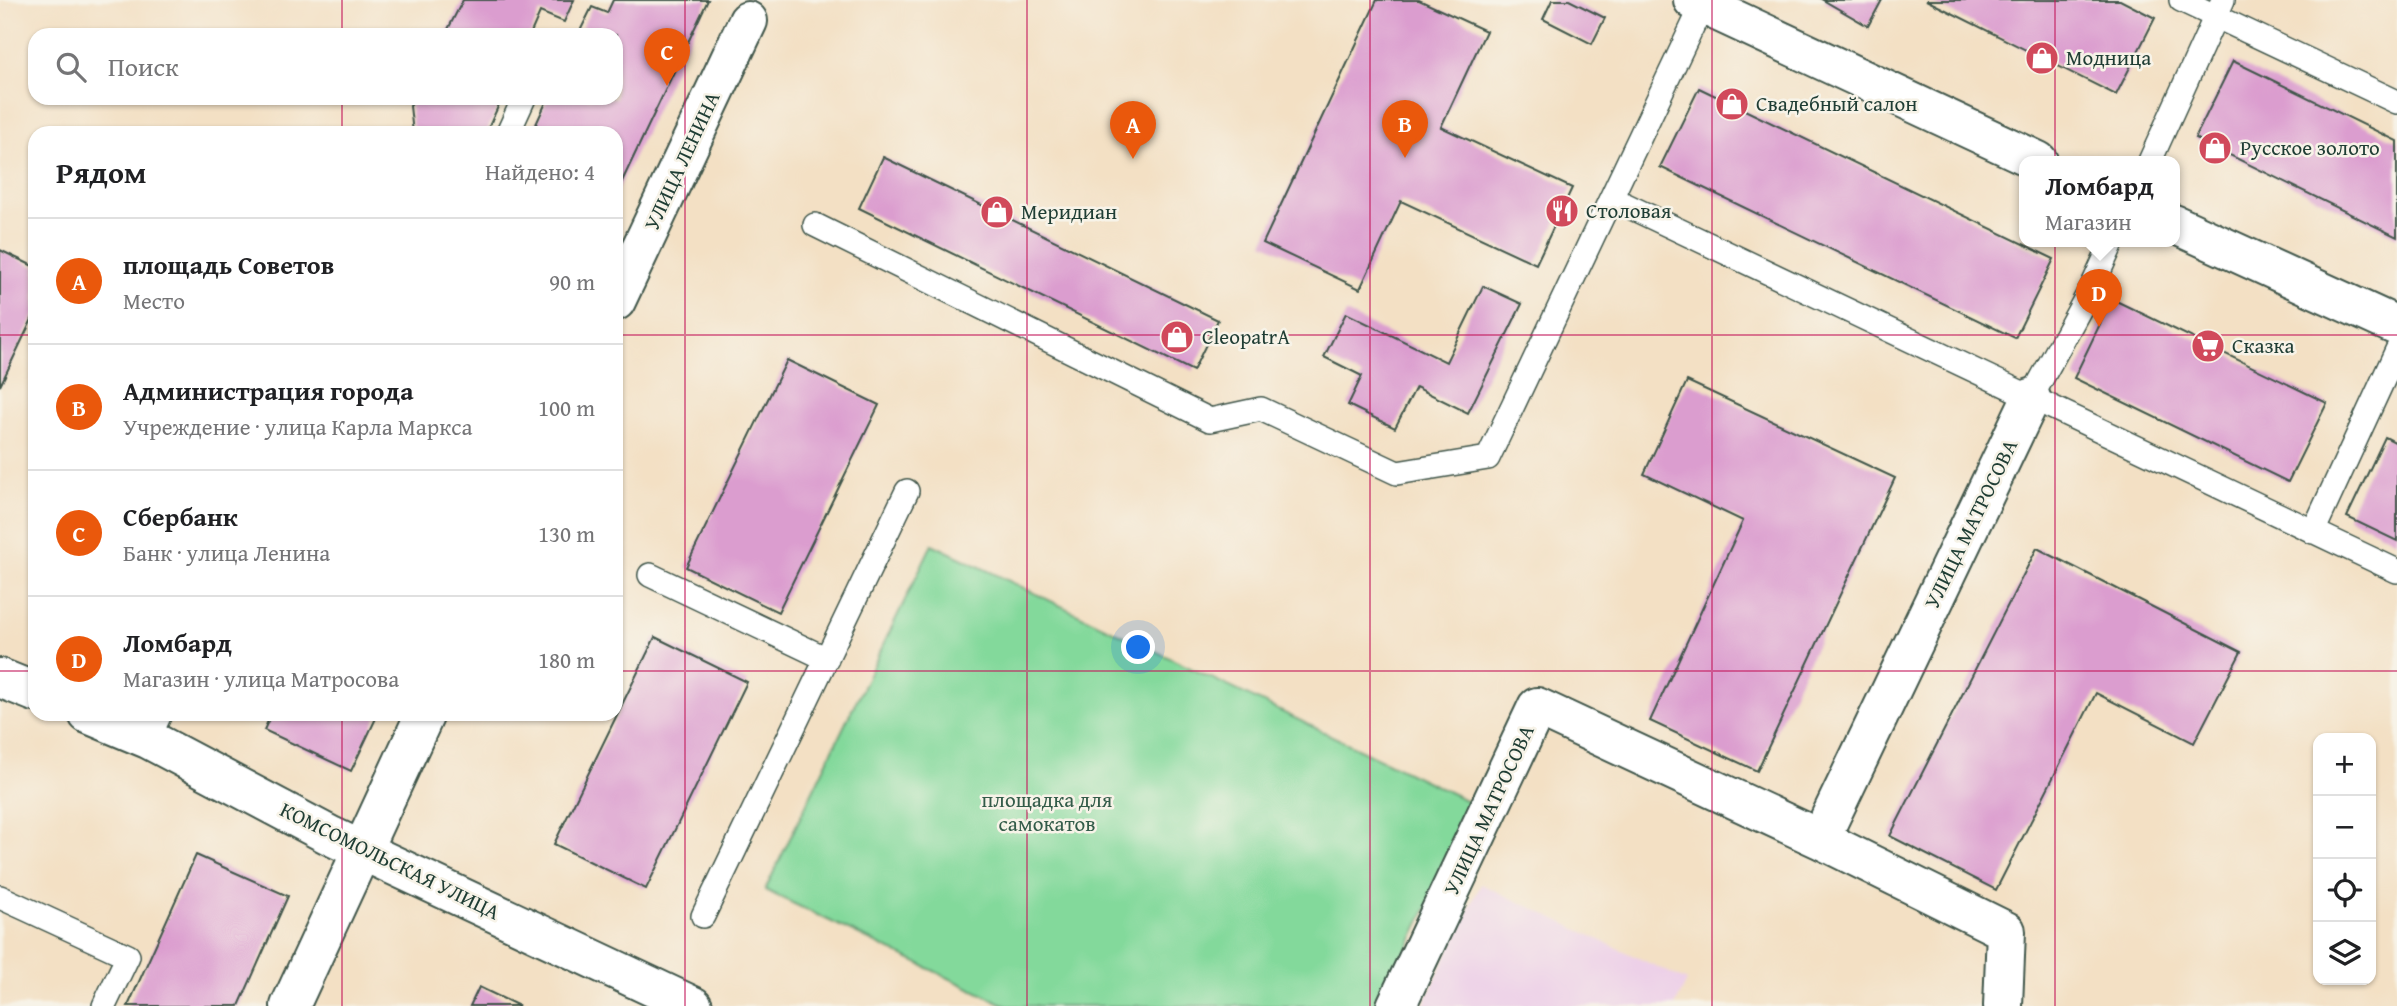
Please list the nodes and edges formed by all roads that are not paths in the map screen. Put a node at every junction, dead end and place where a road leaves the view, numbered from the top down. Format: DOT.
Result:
graph roads {
  1 [pos="2181,0"];
  2 [pos="1698,2"];
  3 [pos="2220,8"];
  4 [pos="748,21"];
  5 [pos="2397,103"];
  6 [pos="521,105"];
  7 [pos="511,126"];
  8 [pos="2027,156"];
  9 [pos="2152,156"];
  10 [pos="1611,198"];
  11 [pos="815,225"];
  12 [pos="2180,227"];
  13 [pos="2110,247"];
  14 [pos="623,286"];
  15 [pos="2397,326"];
  16 [pos="2397,350"];
  17 [pos="2031,398"];
  18 [pos="907,491"];
  19 [pos="2313,532"];
  20 [pos="2397,571"];
  21 [pos="650,575"];
  22 [pos="827,659"];
  23 [pos="0,678"];
  24 [pos="28,689"];
  25 [pos="126,721"];
  26 [pos="422,721"];
  27 [pos="154,726"];
  28 [pos="1821,839"];
  29 [pos="363,851"];
  30 [pos="0,897"];
  31 [pos="703,916"];
  32 [pos="104,1006"];
  33 [pos="290,1006"];
  34 [pos="693,1006"];
  35 [pos="1396,1006"];
  36 [pos="2003,1006"];
  1 -- 3 [label="lane"];
  2 -- 8 [label="street"];
  2 -- 10 [label="lane"];
  3 -- 5 [label="lane"];
  3 -- 9 [label="lane"];
  4 -- 14 [label="street, УЛИЦА ЛЕНИНА"];
  6 -- 7 [label="lane"];
  10 -- 11 [label="lane"];
  10 -- 17 [label="lane"];
  12 -- 15 [label="street"];
  13 -- 17 [label="lane"];
  16 -- 19 [label="lane"];
  17 -- 19 [label="lane"];
  17 -- 28 [label="street, УЛИЦА МАТРОСОВА"];
  18 -- 22 [label="lane"];
  19 -- 20 [label="lane"];
  21 -- 22 [label="lane"];
  22 -- 31 [label="lane"];
  23 -- 24 [label="street"];
  25 -- 27 [label="street, КОМСОМОЛЬСКАЯ УЛИЦА"];
  26 -- 29 [label="street"];
  27 -- 29 [label="street, КОМСОМОЛЬСКАЯ УЛИЦА"];
  28 -- 35 [label="street, УЛИЦА МАТРОСОВА"];
  28 -- 36 [label="street, УЛИЦА МАТРОСОВА"];
  29 -- 33 [label="street"];
  29 -- 34 [label="street, КОМСОМОЛЬСКАЯ УЛИЦА"];
  30 -- 32 [label="lane"];
}
